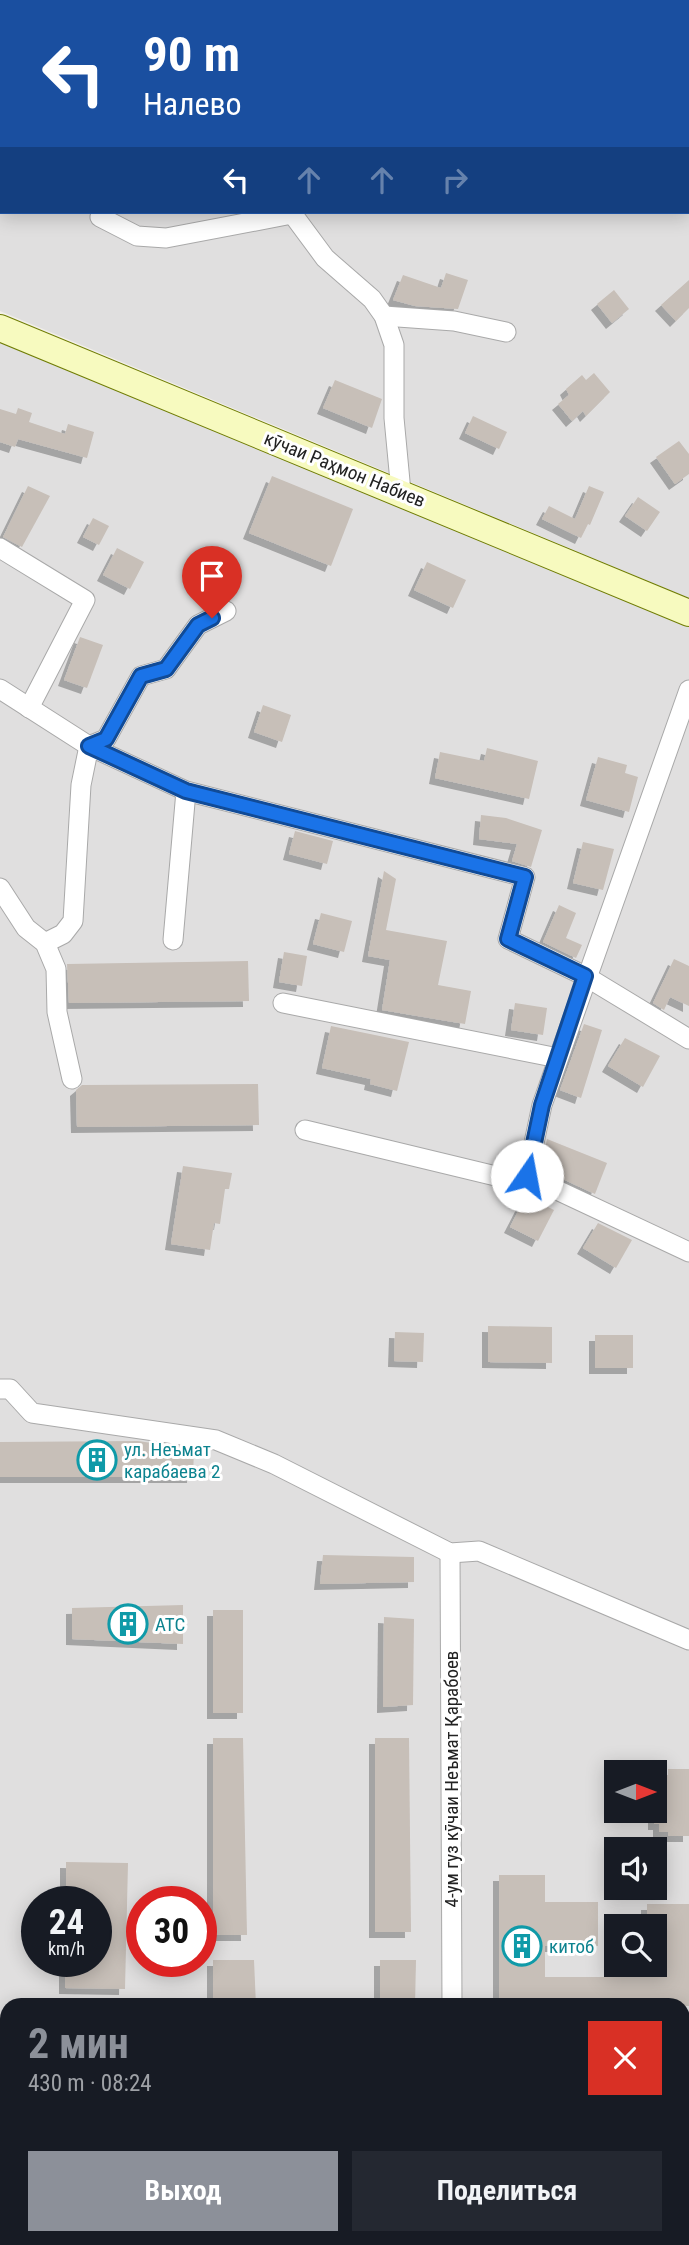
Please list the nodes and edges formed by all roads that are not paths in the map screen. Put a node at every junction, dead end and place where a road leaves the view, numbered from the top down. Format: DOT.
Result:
graph roads {
  1 [pos="286,214"];
  2 [pos="292,214"];
  3 [pos="100,217"];
  4 [pos="384,316"];
  5 [pos="0,328"];
  6 [pos="506,332"];
  7 [pos="401,492"];
  8 [pos="0,548"];
  9 [pos="226,611"];
  10 [pos="689,613"];
  11 [pos="0,689"];
  12 [pos="689,690"];
  13 [pos="29,708"];
  14 [pos="89,746"];
  15 [pos="186,791"];
  16 [pos="0,888"];
  17 [pos="173,940"];
  18 [pos="45,943"];
  19 [pos="585,976"];
  20 [pos="283,1003"];
  21 [pos="689,1039"];
  22 [pos="558,1058"];
  23 [pos="72,1079"];
  24 [pos="305,1130"];
  25 [pos="527,1176"];
  26 [pos="689,1252"];
  27 [pos="0,1389"];
  28 [pos="450,1553"];
  29 [pos="689,1640"];
  30 [pos="452,1998"];
  1 -- 3 [label="street"];
  2 -- 4 [label="street"];
  4 -- 6 [label="street"];
  4 -- 7 [label="street"];
  5 -- 7 [label="street, кӯчаи Раҳмон Набиев"];
  7 -- 10 [label="street, кӯчаи Раҳмон Набиев"];
  8 -- 13 [label="street"];
  9 -- 14 [label="street"];
  11 -- 13 [label="street"];
  12 -- 19 [label="street"];
  13 -- 14 [label="street"];
  14 -- 15 [label="street"];
  14 -- 18 [label="street"];
  15 -- 17 [label="street"];
  15 -- 19 [label="street"];
  16 -- 18 [label="street"];
  18 -- 23 [label="street"];
  19 -- 21 [label="street"];
  19 -- 22 [label="street"];
  20 -- 22 [label="street"];
  22 -- 25 [label="street"];
  24 -- 25 [label="street"];
  25 -- 26 [label="street"];
  27 -- 28 [label="street"];
  28 -- 29 [label="street"];
  28 -- 30 [label="street, 4-ум гуз кӯчаи Неъмат Қарабоев"];
}
